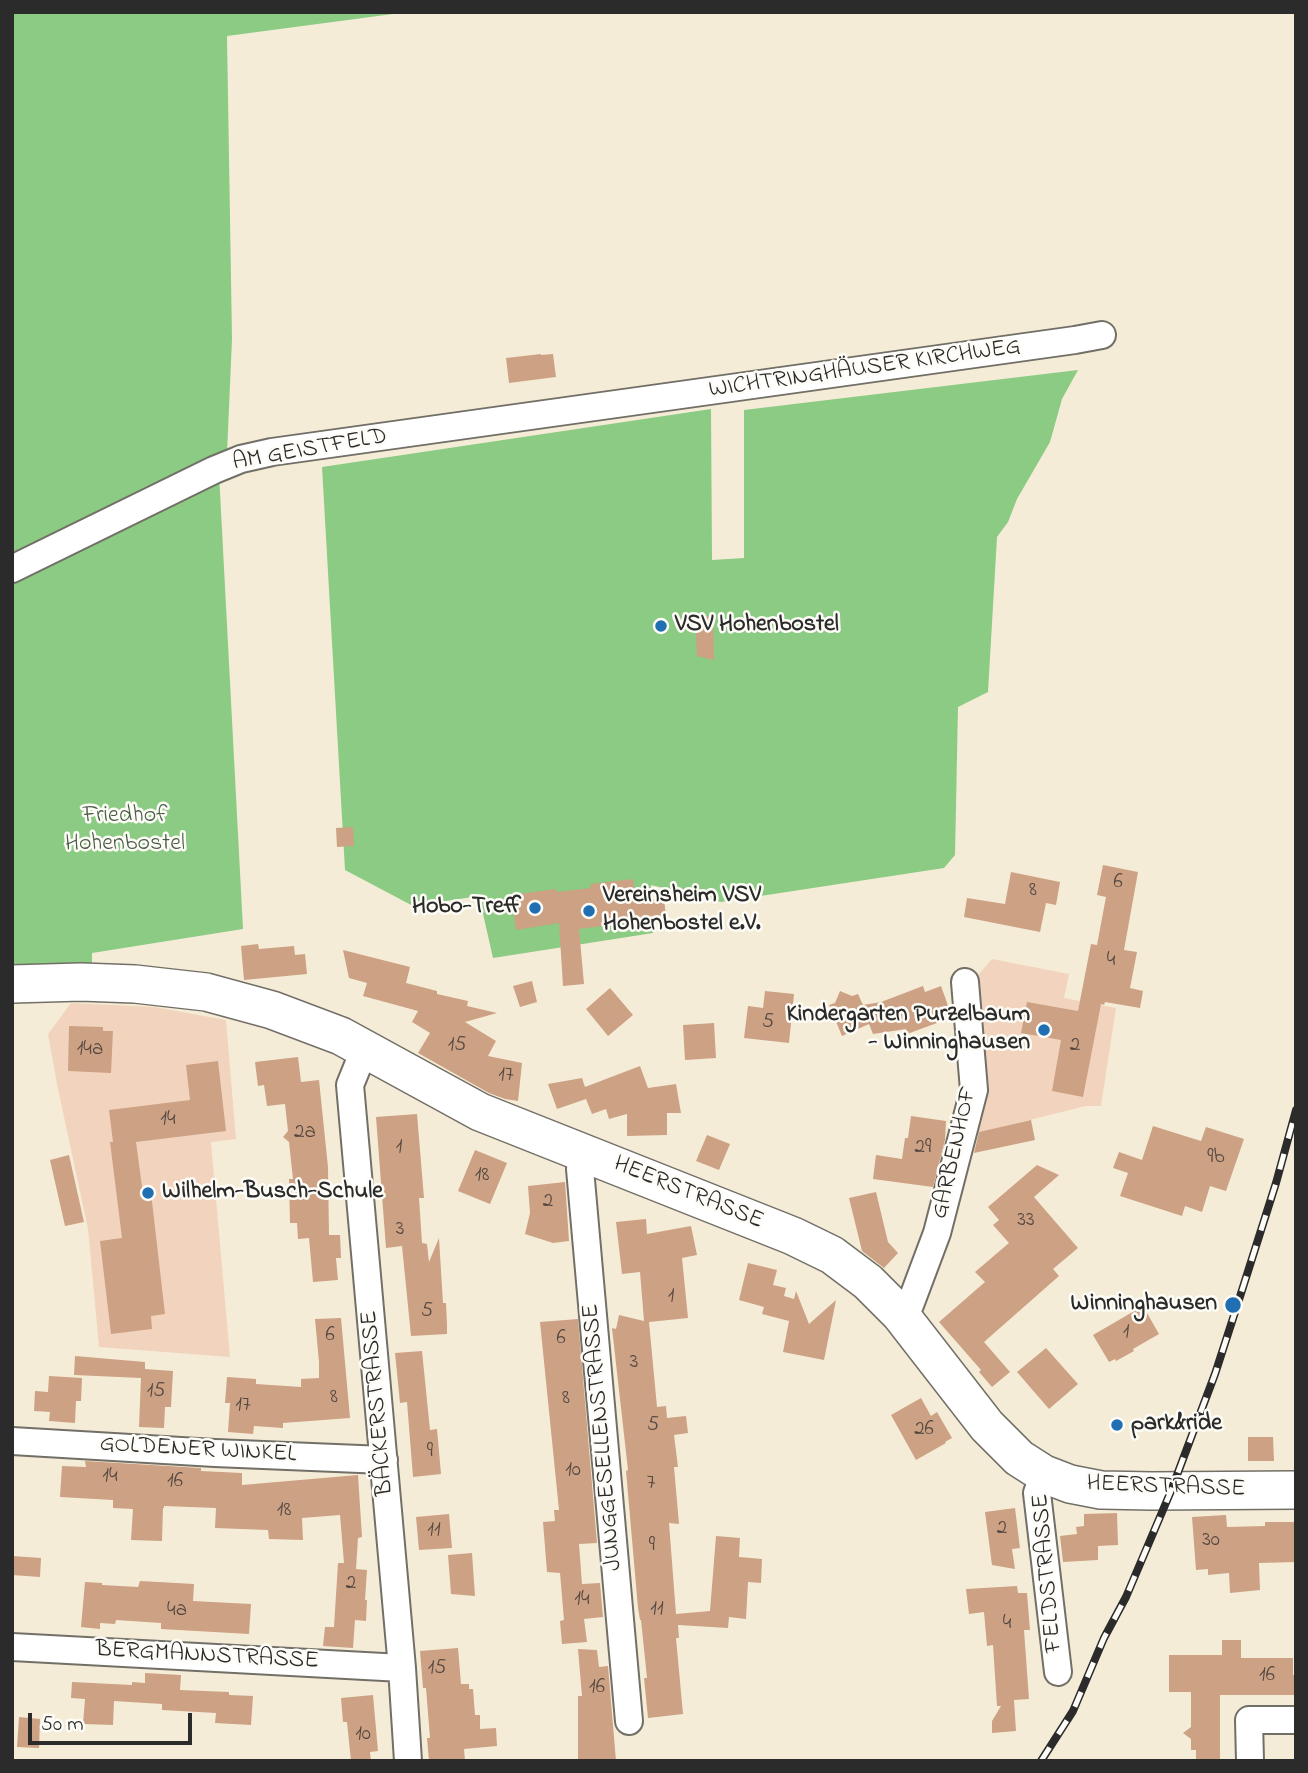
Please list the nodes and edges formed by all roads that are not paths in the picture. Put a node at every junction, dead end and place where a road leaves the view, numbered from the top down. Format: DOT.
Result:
graph roads {
  1 [pos="1102,335"];
  2 [pos="629,403"];
  3 [pos="12,569"];
  4 [pos="965,982"];
  5 [pos="12,984"];
  6 [pos="365,1048"];
  7 [pos="584,1153"];
  8 [pos="900,1314"];
  9 [pos="12,1441"];
  10 [pos="384,1460"];
  11 [pos="1044,1474"];
  12 [pos="1296,1490"];
  13 [pos="12,1647"];
  14 [pos="402,1668"];
  15 [pos="1058,1672"];
  16 [pos="1296,1720"];
  17 [pos="629,1721"];
  18 [pos="408,1761"];
  19 [pos="1250,1761"];
  1 -- 2 [label="street, WICHTRINGHÄUSER KIRCHWEG"];
  2 -- 3 [label="street, AM GEISTFELD"];
  4 -- 8 [label="street, GARBENHOF"];
  5 -- 6 [label="street, HEERSTRASSE"];
  6 -- 7 [label="street, HEERSTRASSE"];
  6 -- 10 [label="street, BÄCKERSTRASSE"];
  7 -- 8 [label="street, HEERSTRASSE"];
  7 -- 17 [label="street, JUNGGESELLENSTRASSE"];
  8 -- 11 [label="street, HEERSTRASSE"];
  9 -- 10 [label="street, GOLDENER WINKEL"];
  10 -- 14 [label="street, BÄCKERSTRASSE"];
  11 -- 12 [label="street, HEERSTRASSE"];
  11 -- 15 [label="street, FELDSTRASSE"];
  13 -- 14 [label="street, BERGMANNSTRASSE"];
  14 -- 18 [label="street, BÄCKERSTRASSE"];
  16 -- 19 [label="street"];
}
